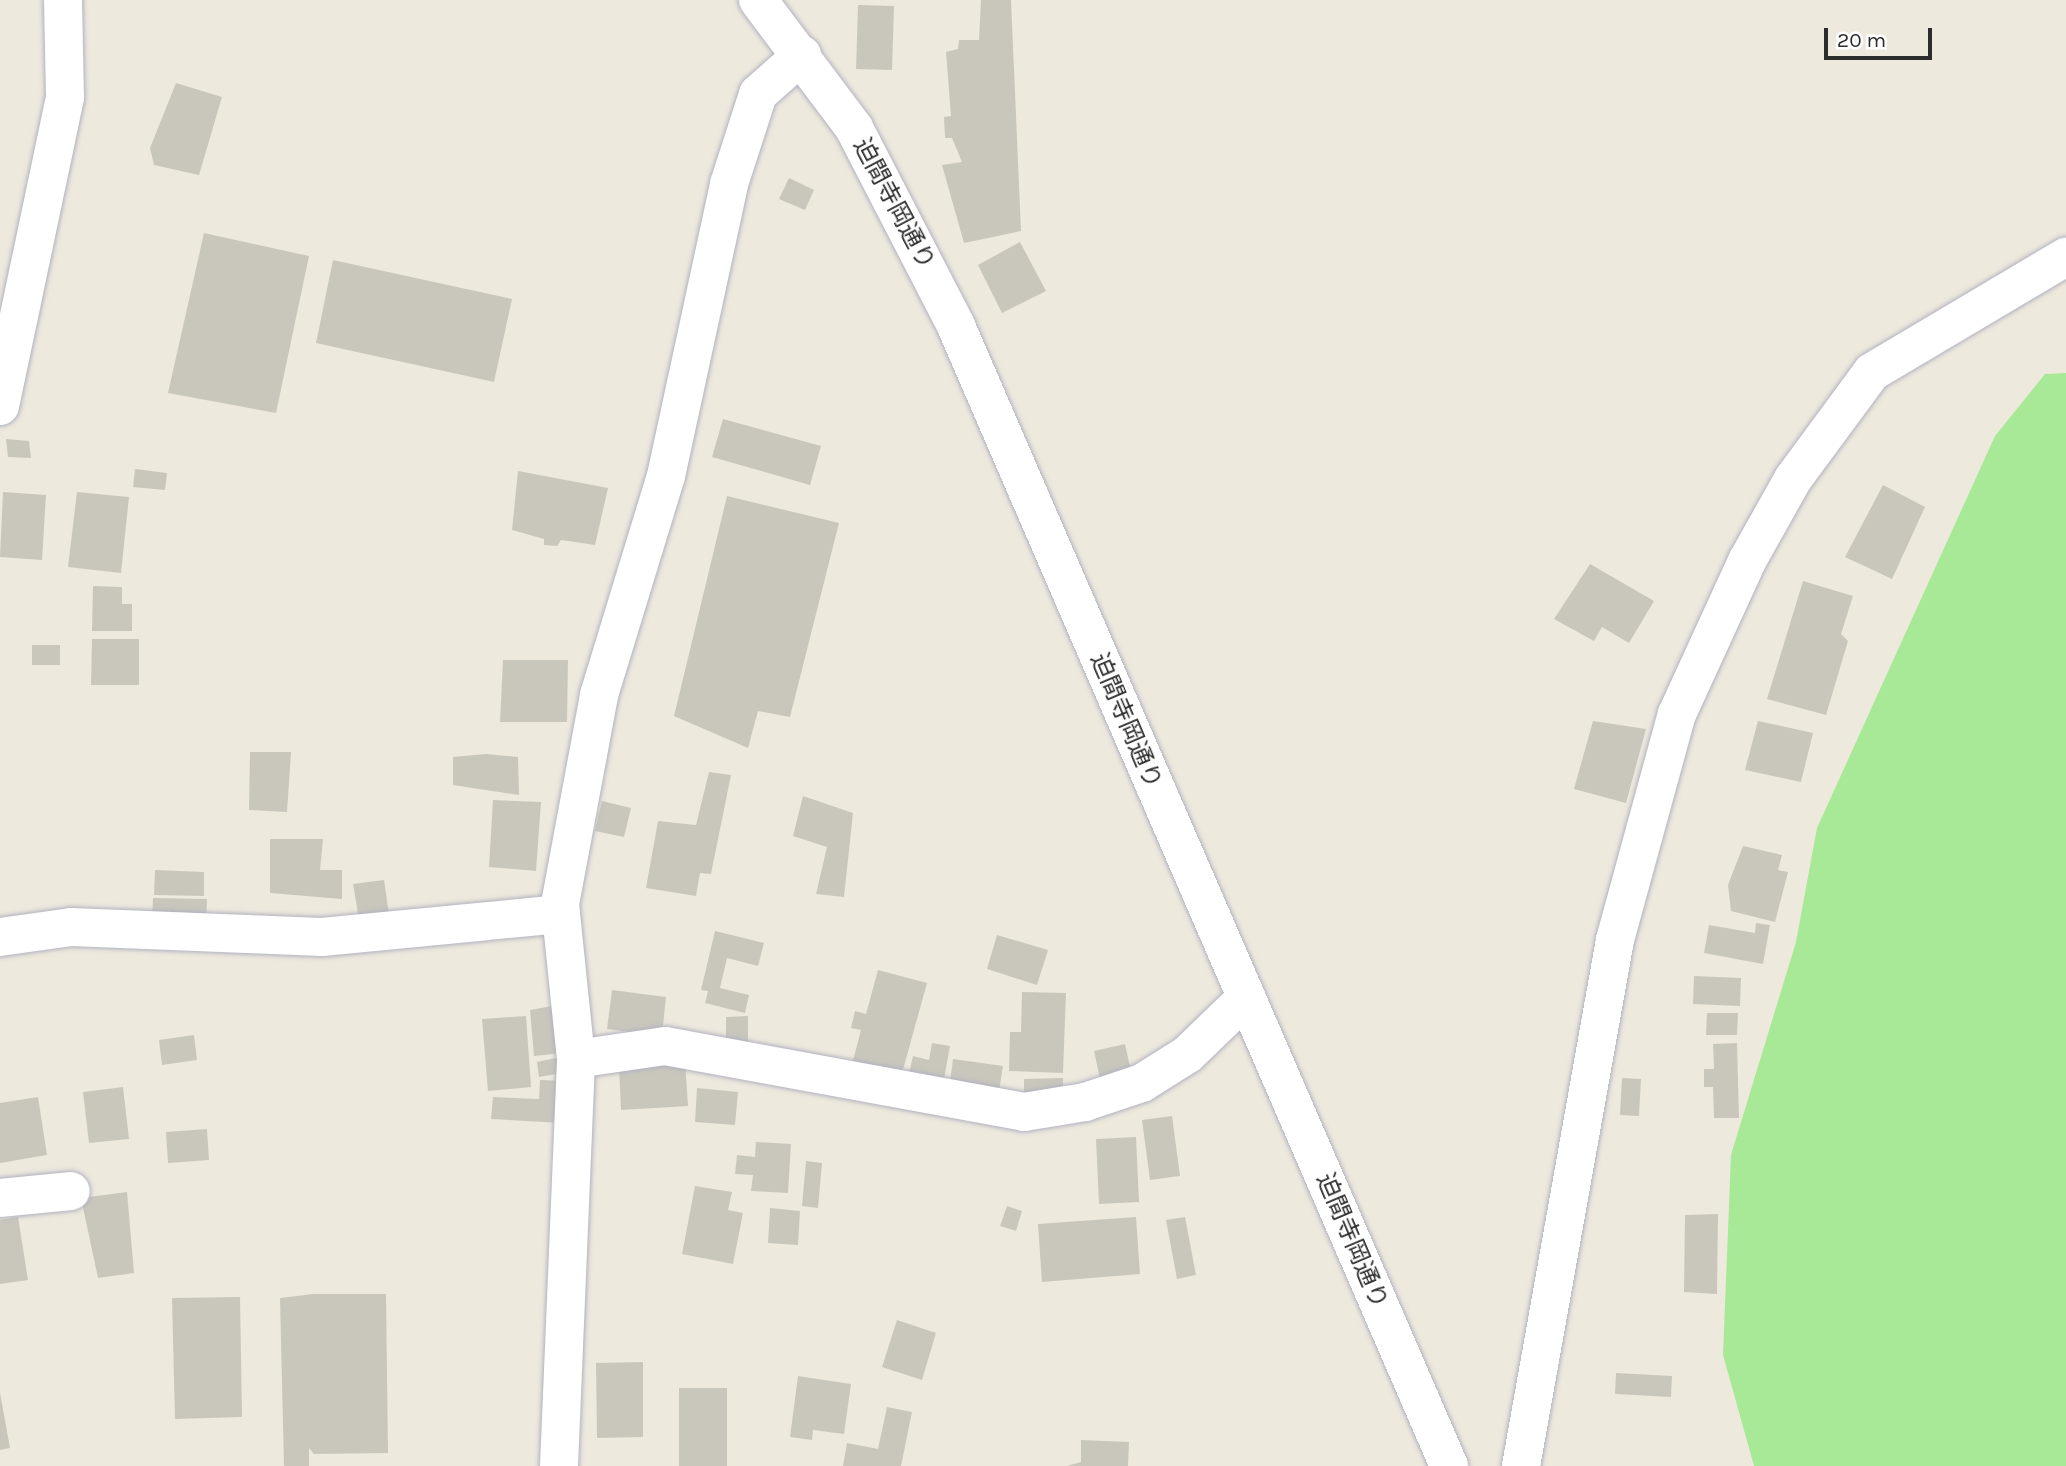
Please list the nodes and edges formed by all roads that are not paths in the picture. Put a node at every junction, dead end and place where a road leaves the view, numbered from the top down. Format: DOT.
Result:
graph roads {
  1 [pos="63,0"];
  2 [pos="758,0"];
  3 [pos="802,55"];
  4 [pos="2064,259"];
  5 [pos="0,406"];
  6 [pos="561,914"];
  7 [pos="0,936"];
  8 [pos="1246,998"];
  9 [pos="576,1059"];
  10 [pos="71,1191"];
  11 [pos="0,1198"];
  12 [pos="559,1466"];
  13 [pos="1449,1466"];
  14 [pos="1521,1466"];
  1 -- 5 [label="street"];
  2 -- 3 [label="street, 迫間寺岡通り"];
  3 -- 6 [label="street"];
  3 -- 8 [label="street, 迫間寺岡通り"];
  4 -- 14 [label="street"];
  6 -- 7 [label="street"];
  6 -- 9 [label="street"];
  8 -- 9 [label="street"];
  8 -- 13 [label="street, 迫間寺岡通り"];
  9 -- 12 [label="street"];
  10 -- 11 [label="street"];
}
